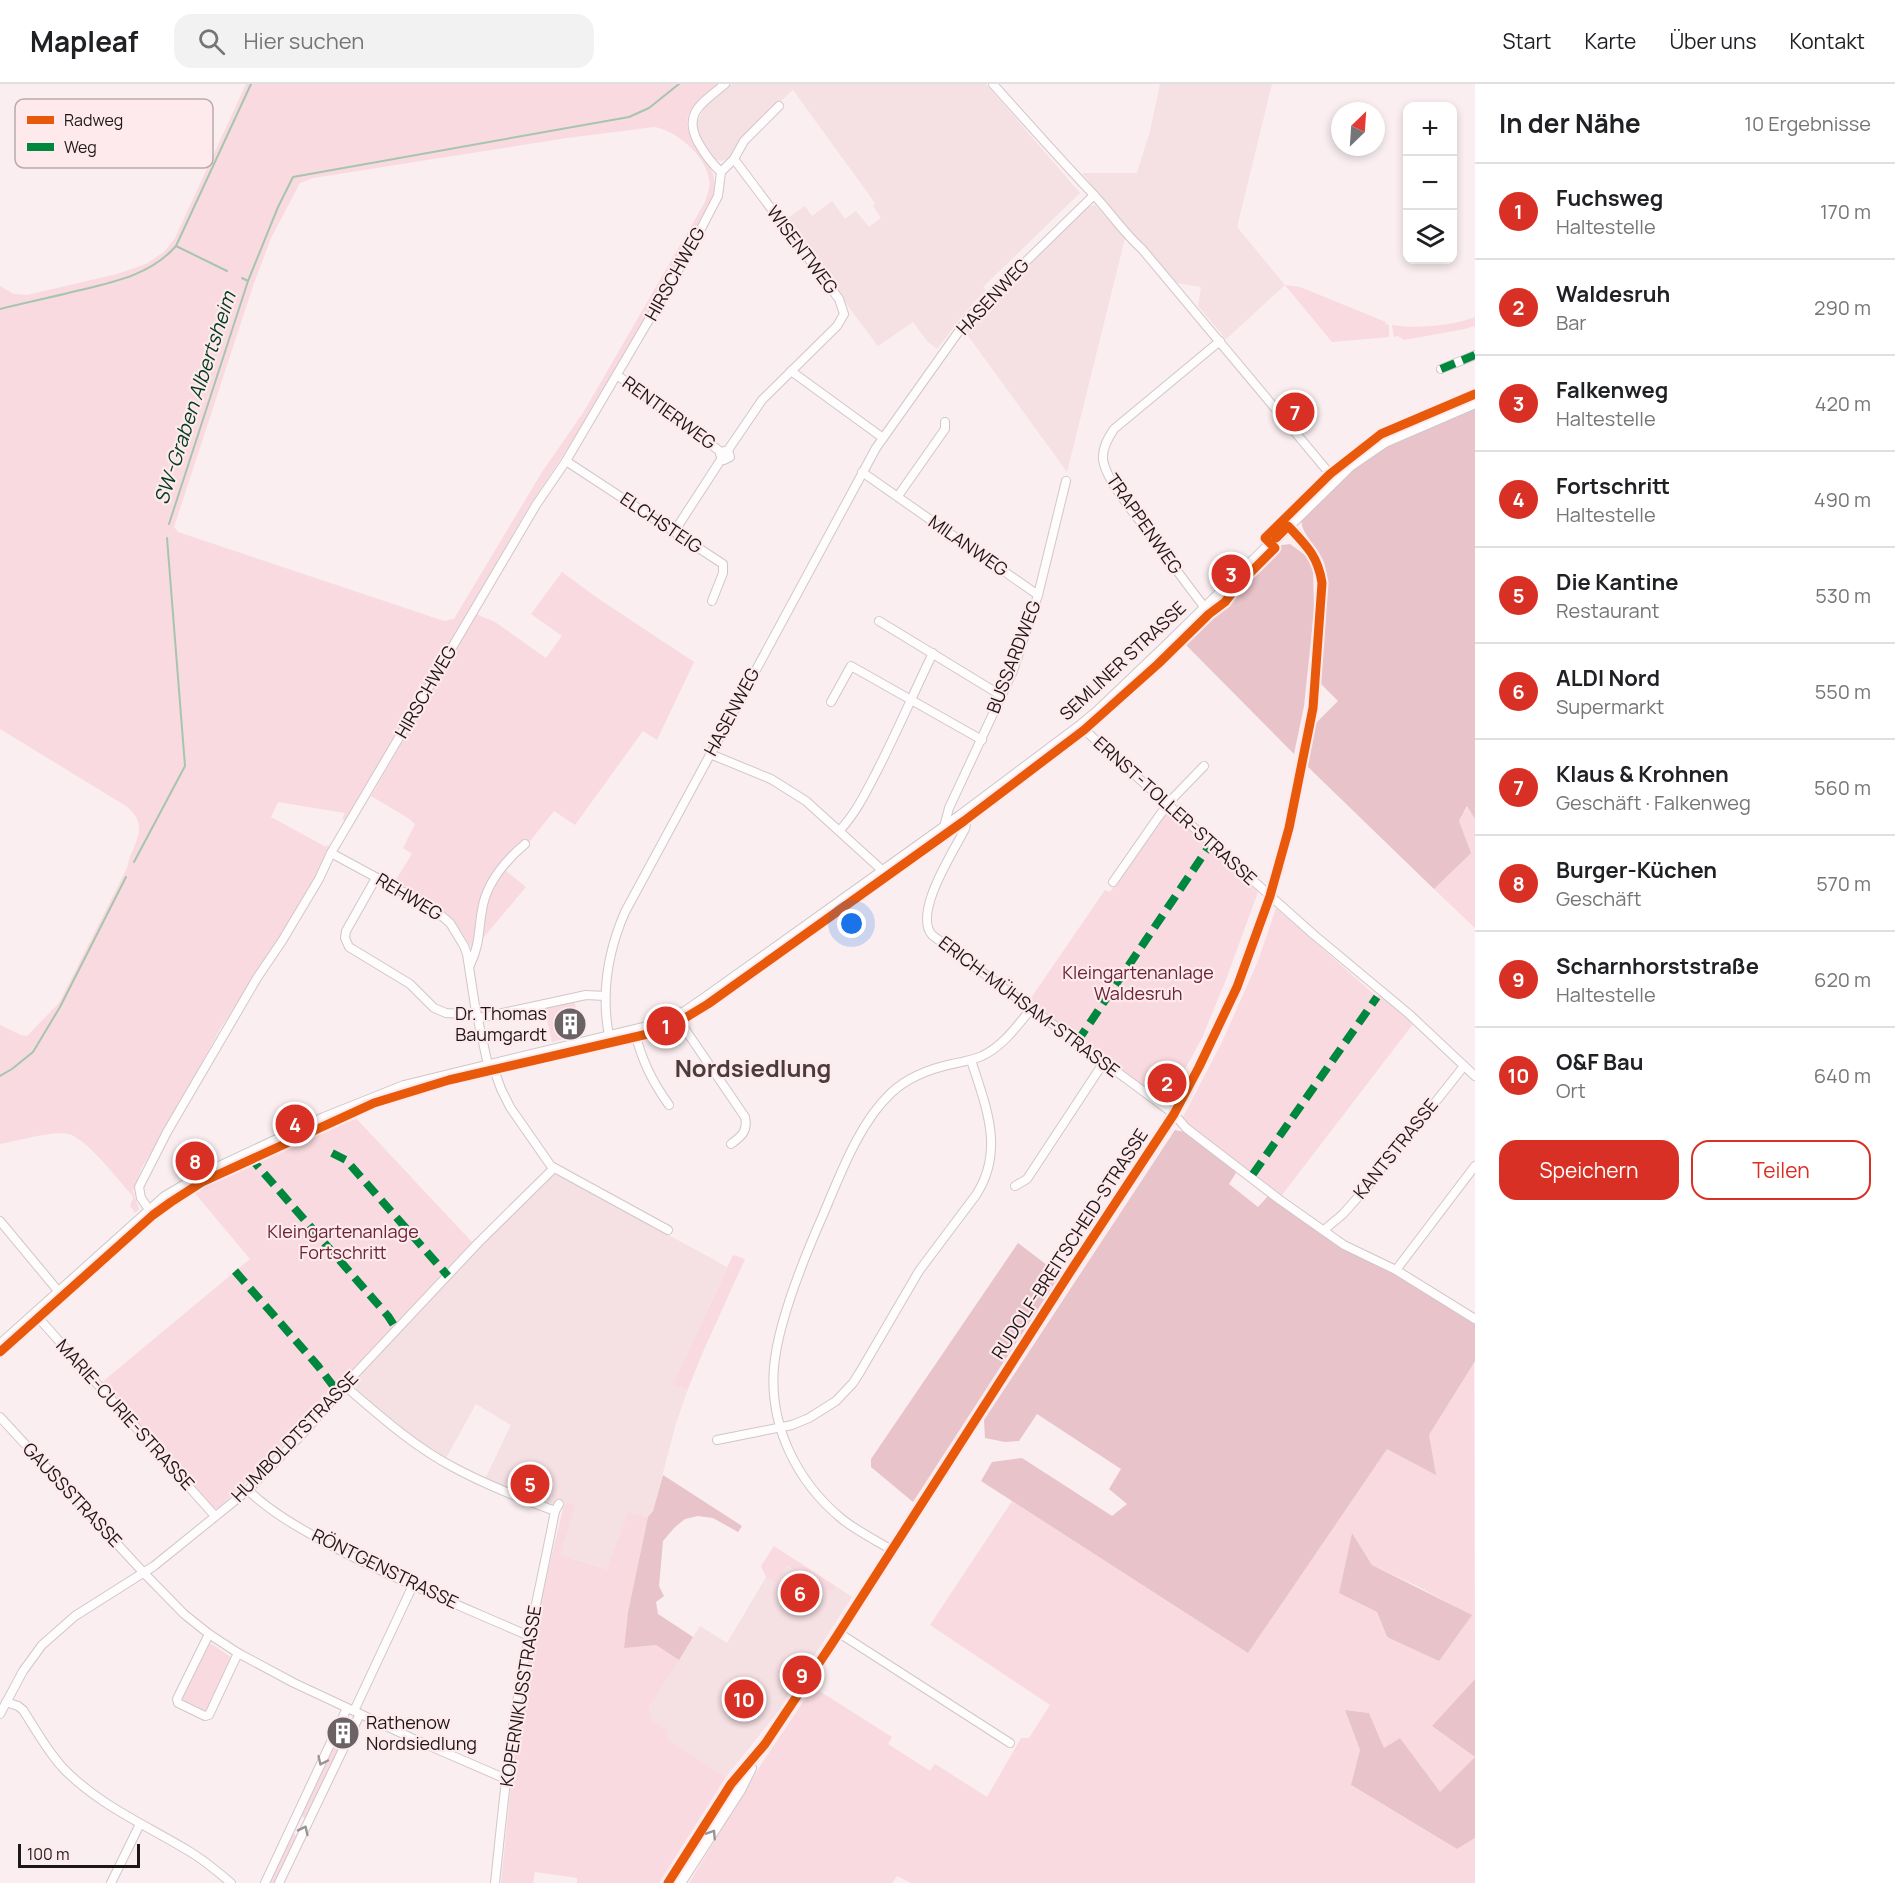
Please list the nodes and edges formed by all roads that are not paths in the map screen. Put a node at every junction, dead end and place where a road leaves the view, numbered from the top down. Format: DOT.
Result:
graph roads {
  1 [pos="725,84"];
  2 [pos="993,84"];
  3 [pos="779,106"];
  4 [pos="734,159"];
  5 [pos="721,172"];
  6 [pos="1094,195"];
  7 [pos="1220,341"];
  8 [pos="1475,355"];
  9 [pos="1441,369"];
  10 [pos="791,370"];
  11 [pos="617,375"];
  12 [pos="1475,403"];
  13 [pos="945,422"];
  14 [pos="883,438"];
  15 [pos="724,453"];
  16 [pos="566,461"];
  17 [pos="862,472"];
  18 [pos="1335,480"];
  19 [pos="1066,481"];
  20 [pos="898,496"];
  21 [pos="1287,526"];
  22 [pos="674,532"];
  23 [pos="1038,595"];
  24 [pos="712,602"];
  25 [pos="1205,608"];
  26 [pos="879,621"];
  27 [pos="933,653"];
  28 [pos="1002,696"];
  29 [pos="911,699"];
  30 [pos="831,702"];
  31 [pos="1080,726"];
  32 [pos="982,740"];
  33 [pos="710,754"];
  34 [pos="1204,766"];
  35 [pos="1167,805"];
  36 [pos="960,816"];
  37 [pos="945,827"];
  38 [pos="840,830"];
  39 [pos="525,844"];
  40 [pos="332,853"];
  41 [pos="883,871"];
  42 [pos="376,878"];
  43 [pos="1113,882"];
  44 [pos="1270,896"];
  45 [pos="470,965"];
  46 [pos="605,996"];
  47 [pos="1031,1009"];
  48 [pos="676,1016"];
  49 [pos="479,1018"];
  50 [pos="634,1030"];
  51 [pos="609,1036"];
  52 [pos="970,1060"];
  53 [pos="1104,1062"];
  54 [pos="490,1064"];
  55 [pos="1464,1066"];
  56 [pos="1475,1076"];
  57 [pos="669,1105"];
  58 [pos="1174,1114"];
  59 [pos="731,1144"];
  60 [pos="1475,1166"];
  61 [pos="554,1168"];
  62 [pos="1015,1186"];
  63 [pos="150,1210"];
  64 [pos="0,1221"];
  65 [pos="668,1230"];
  66 [pos="1324,1230"];
  67 [pos="1396,1270"];
  68 [pos="59,1292"];
  69 [pos="35,1314"];
  70 [pos="1475,1319"];
  71 [pos="0,1344"];
  72 [pos="345,1386"];
  73 [pos="0,1418"];
  74 [pos="780,1427"];
  75 [pos="717,1440"];
  76 [pos="248,1490"];
  77 [pos="215,1516"];
  78 [pos="892,1550"];
  79 [pos="143,1572"];
  80 [pos="413,1585"];
  81 [pos="839,1633"];
  82 [pos="209,1634"];
  83 [pos="529,1636"];
  84 [pos="238,1653"];
  85 [pos="6,1702"];
  86 [pos="354,1711"];
  87 [pos="0,1714"];
  88 [pos="1010,1743"];
  89 [pos="758,1754"];
  90 [pos="506,1779"];
  91 [pos="140,1824"];
  92 [pos="111,1883"];
  93 [pos="231,1883"];
  94 [pos="265,1883"];
  95 [pos="279,1883"];
  96 [pos="495,1883"];
  97 [pos="668,1883"];
  98 [pos="680,1883"];
  1 -- 5 [label="street"];
  2 -- 6 [label="street"];
  3 -- 4 [label="street"];
  4 -- 5 [label="street"];
  4 -- 10 [label="street, WISENTWEG"];
  5 -- 11 [label="street, HIRSCHWEG"];
  6 -- 7 [label="street"];
  6 -- 14 [label="street, HASENWEG"];
  7 -- 18 [label="street"];
  7 -- 25 [label="street, TRAPPENWEG"];
  8 -- 9 [label="street"];
  10 -- 14 [label="street"];
  10 -- 15 [label="street, WISENTWEG"];
  11 -- 15 [label="street, RENTIERWEG"];
  11 -- 16 [label="street, HIRSCHWEG"];
  12 -- 18 [label="street, SEMLINER STRASSE"];
  13 -- 20 [label="street"];
  14 -- 17 [label="street, HASENWEG"];
  15 -- 22 [label="street, WISENTWEG"];
  16 -- 22 [label="street, ELCHSTEIG"];
  16 -- 40 [label="street, HIRSCHWEG"];
  17 -- 20 [label="street, MILANWEG"];
  17 -- 33 [label="street, HASENWEG"];
  18 -- 21 [label="street, SEMLINER STRASSE"];
  19 -- 23 [label="street, BUSSARDWEG"];
  20 -- 23 [label="street, MILANWEG"];
  21 -- 25 [label="street, SEMLINER STRASSE"];
  21 -- 44 [label="street, RUDOLF-BREITSCHEID-STRASSE"];
  22 -- 24 [label="street, ELCHSTEIG"];
  23 -- 28 [label="street, BUSSARDWEG"];
  25 -- 31 [label="street, SEMLINER STRASSE"];
  26 -- 27 [label="street"];
  27 -- 28 [label="street"];
  27 -- 29 [label="street"];
  28 -- 32 [label="street, BUSSARDWEG"];
  29 -- 30 [label="street"];
  29 -- 32 [label="street"];
  29 -- 38 [label="street"];
  31 -- 35 [label="street, ERNST-TOLLER-STRASSE"];
  31 -- 36 [label="street, SEMLINER STRASSE"];
  32 -- 37 [label="street, BUSSARDWEG"];
  33 -- 38 [label="street"];
  33 -- 46 [label="street, HASENWEG"];
  34 -- 35 [label="street"];
  35 -- 43 [label="street"];
  35 -- 44 [label="street, ERNST-TOLLER-STRASSE"];
  36 -- 37 [label="street, SEMLINER STRASSE"];
  36 -- 47 [label="street, ERICH-MÜHSAM-STRASSE"];
  37 -- 41 [label="street, SEMLINER STRASSE"];
  38 -- 41 [label="street"];
  39 -- 45 [label="street"];
  40 -- 42 [label="street, REHWEG"];
  40 -- 63 [label="street, HIRSCHWEG"];
  41 -- 48 [label="street, SEMLINER STRASSE"];
  42 -- 45 [label="street, REHWEG"];
  42 -- 49 [label="street"];
  44 -- 55 [label="street, ERNST-TOLLER-STRASSE"];
  44 -- 58 [label="street, RUDOLF-BREITSCHEID-STRASSE"];
  45 -- 49 [label="street, REHWEG"];
  46 -- 49 [label="street"];
  46 -- 51 [label="street, HASENWEG"];
  47 -- 52 [label="street"];
  47 -- 53 [label="street, ERICH-MÜHSAM-STRASSE"];
  48 -- 50 [label="street, SEMLINER STRASSE"];
  48 -- 59 [label="street"];
  49 -- 54 [label="street, REHWEG"];
  50 -- 51 [label="street, SEMLINER STRASSE"];
  50 -- 57 [label="street"];
  51 -- 54 [label="street, SEMLINER STRASSE"];
  52 -- 74 [label="street"];
  52 -- 74 [label="street"];
  53 -- 58 [label="street, ERICH-MÜHSAM-STRASSE"];
  53 -- 62 [label="street"];
  54 -- 61 [label="street, REHWEG"];
  54 -- 63 [label="street, SEMLINER STRASSE"];
  55 -- 56 [label="street, ERNST-TOLLER-STRASSE"];
  55 -- 66 [label="street, KANTSTRASSE"];
  58 -- 66 [label="street, ERICH-MÜHSAM-STRASSE"];
  58 -- 78 [label="street, RUDOLF-BREITSCHEID-STRASSE"];
  60 -- 67 [label="street"];
  61 -- 65 [label="street"];
  61 -- 72 [label="street, HUMBOLDTSTRASSE"];
  63 -- 68 [label="street, SEMLINER STRASSE"];
  64 -- 68 [label="street"];
  66 -- 67 [label="street, ERICH-MÜHSAM-STRASSE"];
  67 -- 70 [label="street, ERICH-MÜHSAM-STRASSE"];
  68 -- 69 [label="street, SEMLINER STRASSE"];
  69 -- 71 [label="street, SEMLINER STRASSE"];
  69 -- 77 [label="street, MARIE-CURIE-STRASSE"];
  72 -- 76 [label="street, HUMBOLDTSTRASSE"];
  72 -- 83 [label="street, KOPERNIKUSSTRASSE"];
  73 -- 79 [label="street, GAUSSSTRASSE"];
  74 -- 75 [label="street"];
  74 -- 78 [label="street"];
  76 -- 77 [label="street, HUMBOLDTSTRASSE"];
  76 -- 80 [label="street, RÖNTGENSTRASSE"];
  77 -- 79 [label="street, HUMBOLDTSTRASSE"];
  78 -- 81 [label="street, RUDOLF-BREITSCHEID-STRASSE"];
  79 -- 82 [label="street, GAUSSSTRASSE"];
  79 -- 85 [label="street, HUMBOLDTSTRASSE"];
  80 -- 83 [label="street, RÖNTGENSTRASSE"];
  80 -- 86 [label="street"];
  81 -- 88 [label="street"];
  81 -- 89 [label="street, RUDOLF-BREITSCHEID-STRASSE"];
  82 -- 84 [label="street, GAUSSSTRASSE"];
  82 -- 84 [label="street"];
  83 -- 90 [label="street, KOPERNIKUSSTRASSE"];
  84 -- 86 [label="street, GAUSSSTRASSE"];
  85 -- 87 [label="street, HUMBOLDTSTRASSE"];
  85 -- 91 [label="street"];
  86 -- 90 [label="street, GAUSSSTRASSE"];
  86 -- 94 [label="street, one-way"];
  95 -- 86 [label="street, one-way"];
  89 -- 97 [label="street, RUDOLF-BREITSCHEID-STRASSE"];
  98 -- 89 [label="street, RUDOLF-BREITSCHEID-STRASSE, one-way"];
  90 -- 96 [label="street, KOPERNIKUSSTRASSE"];
  91 -- 92 [label="street"];
  91 -- 93 [label="street"];
}
